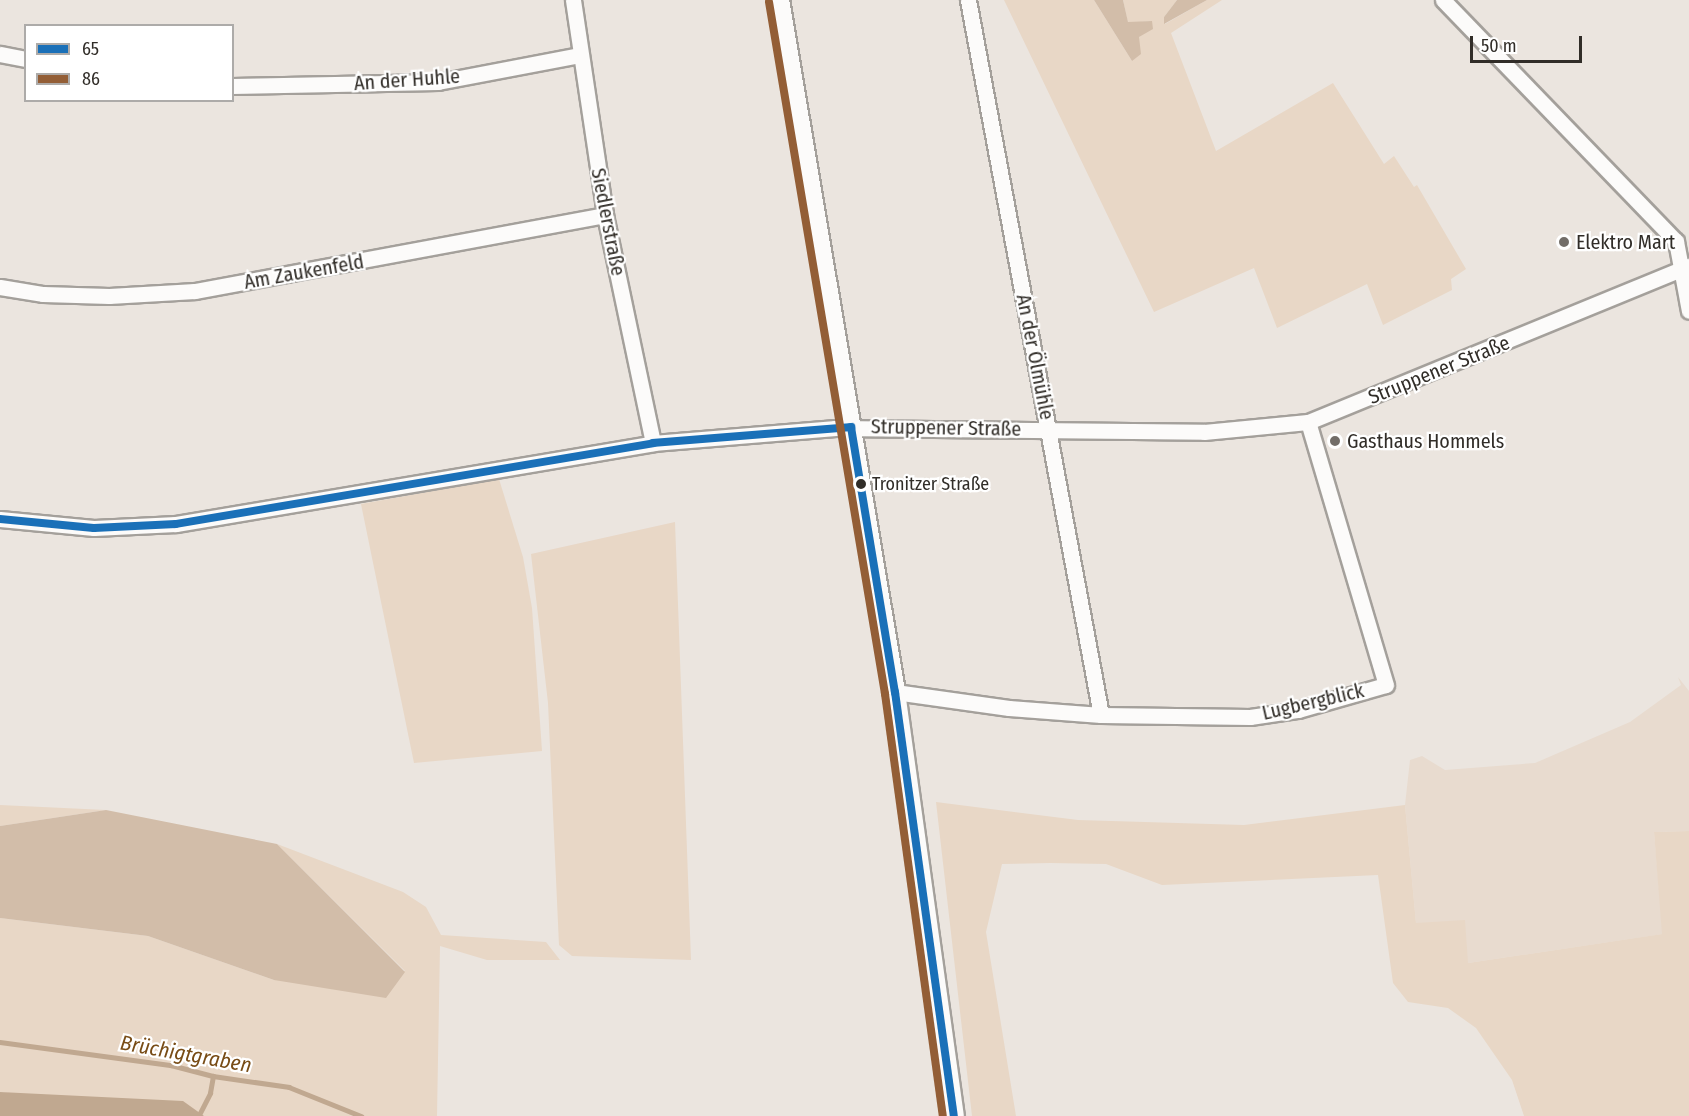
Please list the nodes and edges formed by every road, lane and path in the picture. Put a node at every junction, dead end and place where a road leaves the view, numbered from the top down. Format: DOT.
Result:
graph roads {
  1 [pos="573,0"];
  2 [pos="779,0"];
  3 [pos="968,0"];
  4 [pos="1443,0"];
  5 [pos="0,54"];
  6 [pos="580,55"];
  7 [pos="24,59"];
  8 [pos="234,86"];
  9 [pos="605,215"];
  10 [pos="1684,268"];
  11 [pos="0,287"];
  12 [pos="1689,311"];
  13 [pos="1308,422"];
  14 [pos="851,427"];
  15 [pos="1050,430"];
  16 [pos="653,443"];
  17 [pos="0,519"];
  18 [pos="895,692"];
  19 [pos="1101,715"];
  20 [pos="954,1116"];
  1 -- 6 [label="street, Siedlerstraße"];
  2 -- 14 [label="street"];
  3 -- 15 [label="street, An der Ölmühle"];
  4 -- 10 [label="street"];
  5 -- 7 [label="street"];
  6 -- 8 [label="street, An der Huhle"];
  6 -- 9 [label="street, Siedlerstraße"];
  9 -- 11 [label="street, Am Zaukenfeld"];
  9 -- 16 [label="street, Siedlerstraße"];
  10 -- 12 [label="street"];
  10 -- 13 [label="street, Struppener Straße"];
  13 -- 15 [label="street, Struppener Straße"];
  13 -- 19 [label="street, Lugbergblick"];
  14 -- 15 [label="street, Struppener Straße"];
  14 -- 16 [label="street, Struppener Straße"];
  14 -- 18 [label="street"];
  15 -- 19 [label="street, An der Ölmühle"];
  16 -- 17 [label="street, Struppener Straße"];
  18 -- 19 [label="street, Lugbergblick"];
  18 -- 20 [label="street"];
}
